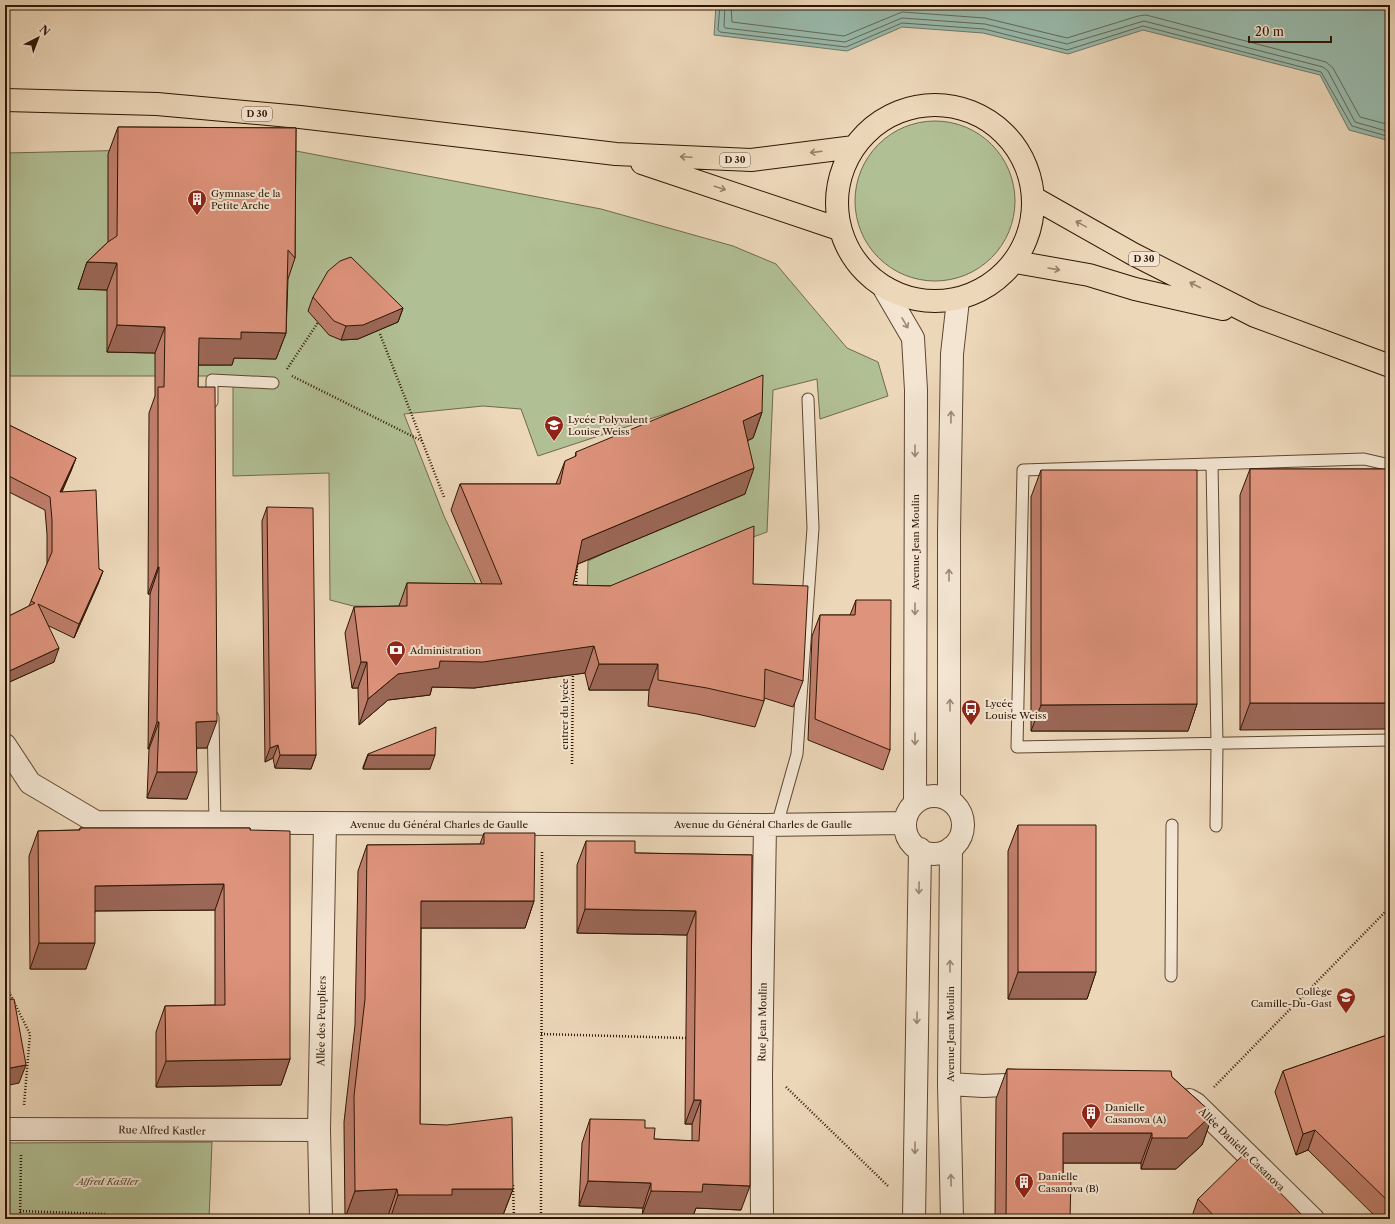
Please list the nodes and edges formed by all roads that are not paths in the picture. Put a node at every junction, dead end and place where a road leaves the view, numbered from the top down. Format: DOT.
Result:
graph roads {
  1 [pos="5,100"];
  2 [pos="854,147"];
  3 [pos="616,154"];
  4 [pos="1034,198"];
  5 [pos="839,229"];
  6 [pos="1015,262"];
  7 [pos="885,290"];
  8 [pos="958,300"];
  9 [pos="1255,316"];
  10 [pos="1390,366"];
  11 [pos="273,383"];
  12 [pos="808,399"];
  13 [pos="212,412"];
  14 [pos="1212,464"];
  15 [pos="1390,465"];
  16 [pos="213,705"];
  17 [pos="1390,740"];
  18 [pos="1217,744"];
  19 [pos="5,745"];
  20 [pos="949,800"];
  21 [pos="915,803"];
  22 [pos="215,823"];
  23 [pos="905,823"];
  24 [pos="325,824"];
  25 [pos="771,825"];
  26 [pos="1172,825"];
  27 [pos="1216,826"];
  28 [pos="951,848"];
  29 [pos="920,849"];
  30 [pos="1171,976"];
  31 [pos="950,1084"];
  32 [pos="1052,1085"];
  33 [pos="1169,1090"];
  34 [pos="13,1129"];
  35 [pos="319,1130"];
  36 [pos="321,1219"];
  37 [pos="762,1219"];
  38 [pos="914,1219"];
  39 [pos="952,1219"];
  40 [pos="1313,1219"];
  1 -- 3 [label="main road, D 30"];
  2 -- 3 [label="main road, D 30, one-way"];
  2 -- 4 [label="main road"];
  2 -- 5 [label="main road"];
  3 -- 5 [label="main road, D 30, one-way"];
  4 -- 6 [label="main road"];
  9 -- 4 [label="main road, D 30, one-way"];
  5 -- 7 [label="main road"];
  6 -- 8 [label="main road"];
  6 -- 9 [label="main road, D 30, one-way"];
  7 -- 8 [label="main road"];
  7 -- 21 [label="street, Avenue Jean Moulin, one-way"];
  20 -- 8 [label="street, one-way"];
  9 -- 10 [label="main road, D 30"];
  11 -- 13 [label="lane"];
  12 -- 25 [label="lane"];
  14 -- 15 [label="lane"];
  14 -- 18 [label="lane"];
  14 -- 18 [label="lane"];
  16 -- 22 [label="lane"];
  17 -- 18 [label="lane"];
  18 -- 27 [label="lane"];
  19 -- 22 [label="street, Avenue du Général Charles de Gaulle"];
  20 -- 21 [label="street"];
  20 -- 28 [label="street"];
  21 -- 23 [label="street"];
  22 -- 24 [label="street, Avenue du Général Charles de Gaulle"];
  23 -- 25 [label="street, Avenue du Général Charles de Gaulle"];
  23 -- 29 [label="street"];
  24 -- 25 [label="street, Avenue du Général Charles de Gaulle"];
  24 -- 35 [label="street, Allée des Peupliers"];
  25 -- 37 [label="street, Rue Jean Moulin"];
  26 -- 30 [label="lane"];
  28 -- 29 [label="street"];
  31 -- 28 [label="street, Avenue Jean Moulin, one-way"];
  29 -- 38 [label="street, one-way"];
  31 -- 32 [label="street"];
  39 -- 31 [label="street, Avenue Jean Moulin, one-way"];
  33 -- 40 [label="street, Allée Danielle Casanova"];
  34 -- 35 [label="street, Rue Alfred Kastler"];
  35 -- 36 [label="street, Allée des Peupliers"];
}
